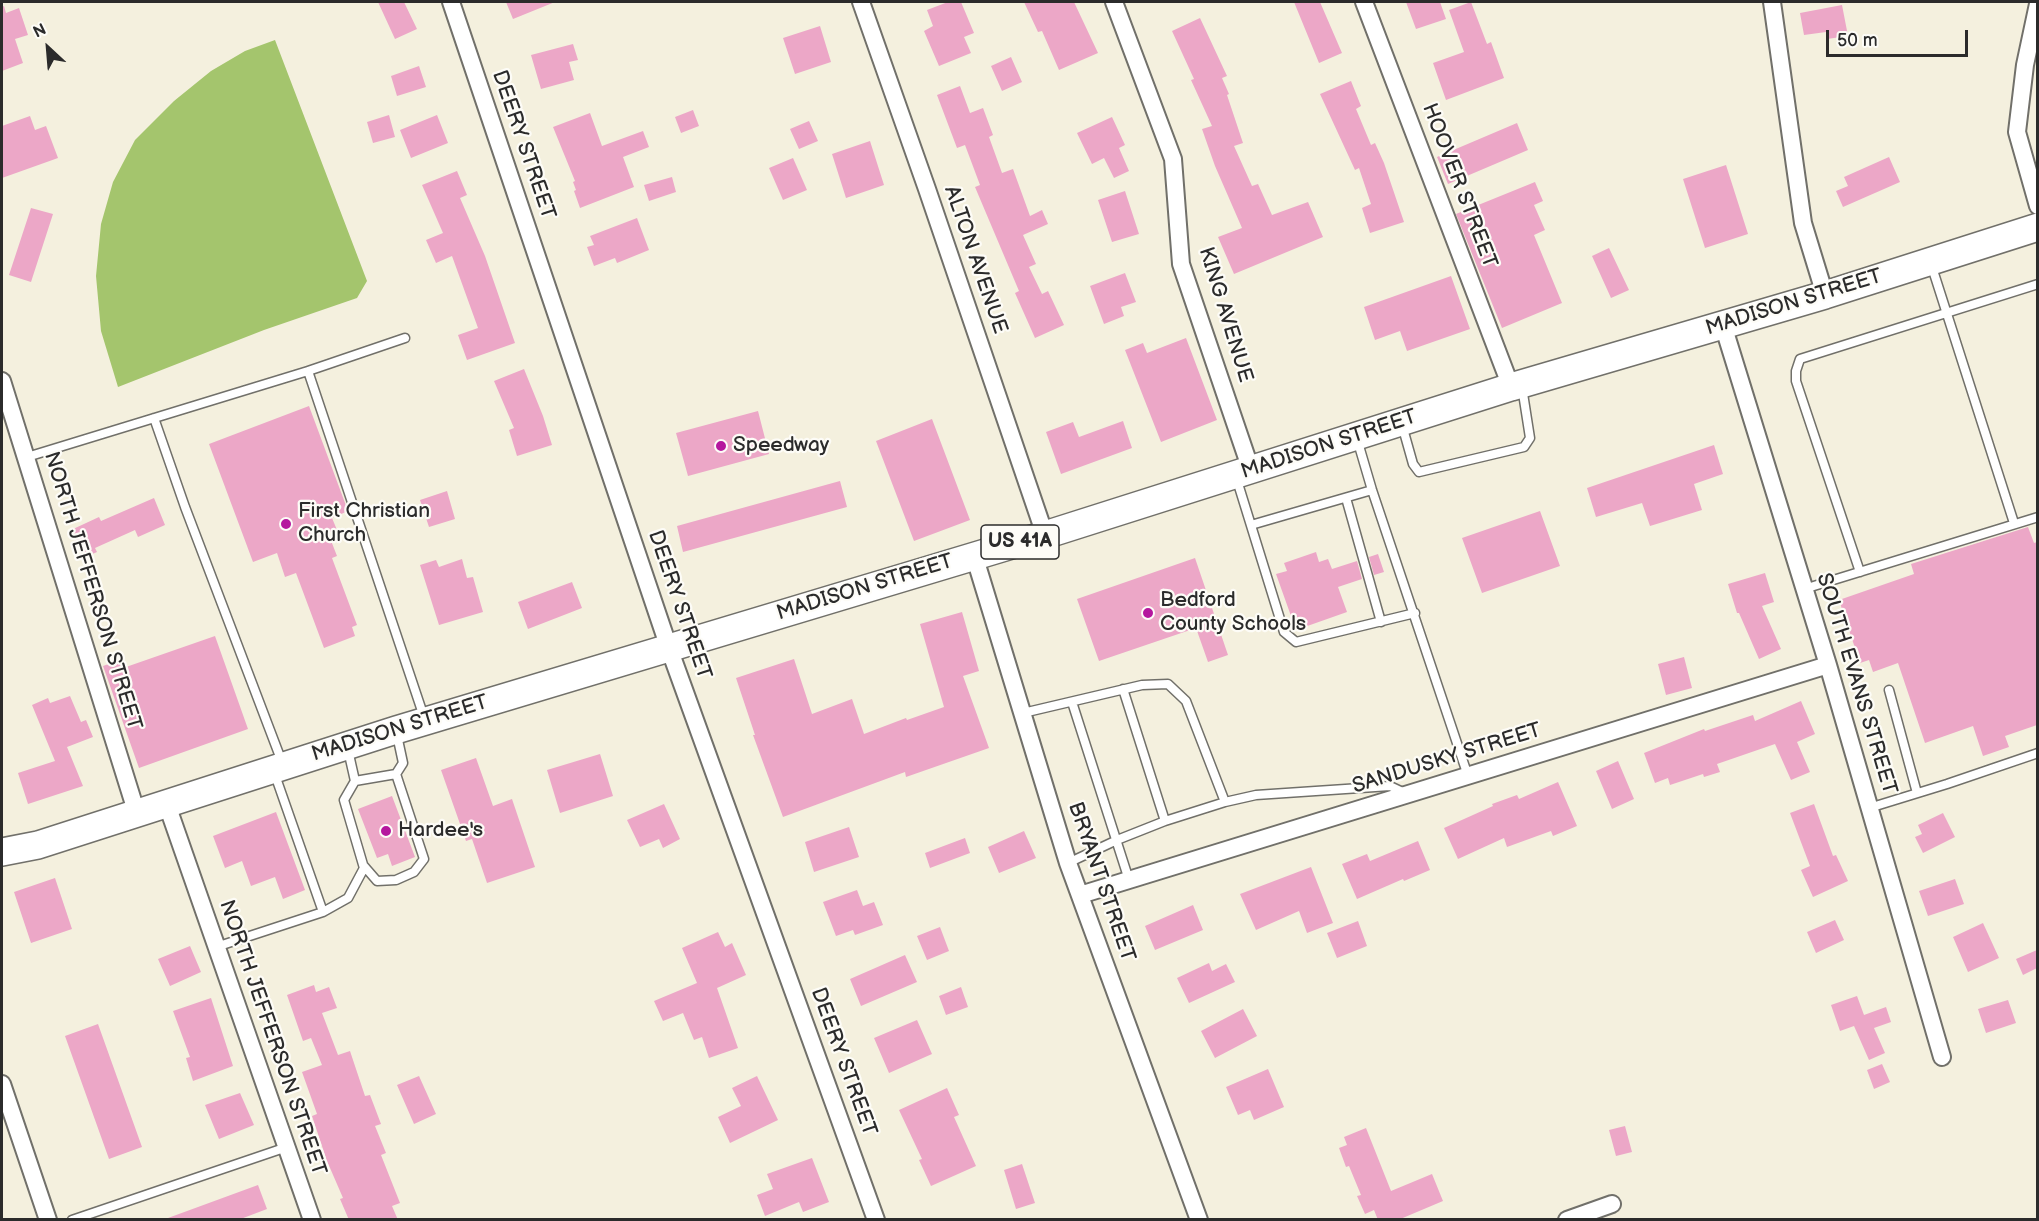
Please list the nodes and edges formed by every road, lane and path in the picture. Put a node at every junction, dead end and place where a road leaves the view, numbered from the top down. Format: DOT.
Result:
graph roads {
  1 [pos="451,2"];
  2 [pos="861,2"];
  3 [pos="1114,2"];
  4 [pos="1364,2"];
  5 [pos="1772,2"];
  6 [pos="2037,4"];
  7 [pos="2037,207"];
  8 [pos="2037,227"];
  9 [pos="1930,261"];
  10 [pos="2037,284"];
  11 [pos="1825,295"];
  12 [pos="1947,312"];
  13 [pos="1723,325"];
  14 [pos="405,338"];
  15 [pos="308,371"];
  16 [pos="2,381"];
  17 [pos="1516,386"];
  18 [pos="154,418"];
  19 [pos="1401,422"];
  20 [pos="1356,436"];
  21 [pos="27,458"];
  22 [pos="1243,472"];
  23 [pos="1372,490"];
  24 [pos="1346,498"];
  25 [pos="2037,517"];
  26 [pos="2014,523"];
  27 [pos="1251,525"];
  28 [pos="1045,535"];
  29 [pos="974,555"];
  30 [pos="1860,572"];
  31 [pos="1804,589"];
  32 [pos="1415,614"];
  33 [pos="1381,622"];
  34 [pos="669,648"];
  35 [pos="1828,665"];
  36 [pos="1123,689"];
  37 [pos="1889,690"];
  38 [pos="1072,702"];
  39 [pos="1023,713"];
  40 [pos="425,721"];
  41 [pos="396,730"];
  42 [pos="347,745"];
  43 [pos="2037,753"];
  44 [pos="278,767"];
  45 [pos="396,774"];
  46 [pos="1468,776"];
  47 [pos="355,781"];
  48 [pos="1917,793"];
  49 [pos="1408,794"];
  50 [pos="166,802"];
  51 [pos="1224,802"];
  52 [pos="1869,807"];
  53 [pos="137,813"];
  54 [pos="1165,821"];
  55 [pos="1117,840"];
  56 [pos="2,852"];
  57 [pos="1068,863"];
  58 [pos="364,866"];
  59 [pos="1129,880"];
  60 [pos="1080,895"];
  61 [pos="323,912"];
  62 [pos="216,947"];
  63 [pos="1942,1057"];
  64 [pos="2,1084"];
  65 [pos="287,1147"];
  66 [pos="1612,1204"];
  67 [pos="48,1220"];
  68 [pos="72,1220"];
  69 [pos="312,1220"];
  70 [pos="876,1220"];
  71 [pos="1199,1220"];
  72 [pos="1567,1220"];
  1 -- 34 [label="street, DEERY STREET"];
  2 -- 28 [label="street, ALTON AVENUE"];
  3 -- 22 [label="street, KING AVENUE"];
  4 -- 17 [label="street, HOOVER STREET"];
  5 -- 11 [label="street"];
  6 -- 7 [label="street"];
  8 -- 9 [label="main road, MADISON STREET / US 41A"];
  9 -- 11 [label="main road, MADISON STREET / US 41A"];
  9 -- 12 [label="lane"];
  10 -- 12 [label="lane"];
  11 -- 13 [label="main road, MADISON STREET / US 41A"];
  12 -- 26 [label="lane"];
  12 -- 30 [label="lane"];
  13 -- 17 [label="main road, MADISON STREET / US 41A"];
  13 -- 31 [label="street, SOUTH EVANS STREET"];
  14 -- 15 [label="lane"];
  15 -- 18 [label="lane"];
  15 -- 40 [label="lane"];
  16 -- 21 [label="street, NORTH JEFFERSON STREET"];
  17 -- 19 [label="main road, MADISON STREET / US 41A"];
  17 -- 19 [label="lane"];
  18 -- 21 [label="lane"];
  18 -- 44 [label="lane"];
  19 -- 20 [label="main road, MADISON STREET / US 41A"];
  20 -- 22 [label="main road, MADISON STREET / US 41A"];
  20 -- 23 [label="lane"];
  21 -- 53 [label="street, NORTH JEFFERSON STREET"];
  22 -- 27 [label="lane"];
  22 -- 28 [label="main road, MADISON STREET / US 41A"];
  23 -- 24 [label="lane"];
  23 -- 32 [label="lane"];
  24 -- 27 [label="lane"];
  24 -- 33 [label="lane"];
  25 -- 26 [label="lane"];
  26 -- 30 [label="lane"];
  27 -- 33 [label="lane"];
  28 -- 29 [label="main road, MADISON STREET / US 41A"];
  29 -- 34 [label="main road, MADISON STREET / US 41A"];
  29 -- 39 [label="street, BRYANT STREET"];
  30 -- 31 [label="lane"];
  31 -- 35 [label="street, SOUTH EVANS STREET"];
  32 -- 33 [label="lane"];
  32 -- 46 [label="lane"];
  34 -- 40 [label="main road, MADISON STREET / US 41A"];
  34 -- 70 [label="street, DEERY STREET"];
  35 -- 46 [label="street, SANDUSKY STREET"];
  35 -- 52 [label="street, SOUTH EVANS STREET"];
  36 -- 38 [label="lane"];
  36 -- 51 [label="lane"];
  36 -- 54 [label="lane"];
  37 -- 48 [label="lane"];
  38 -- 39 [label="lane"];
  38 -- 55 [label="lane"];
  39 -- 57 [label="street, BRYANT STREET"];
  40 -- 41 [label="main road, MADISON STREET / US 41A"];
  41 -- 42 [label="main road, MADISON STREET / US 41A"];
  41 -- 45 [label="lane"];
  42 -- 44 [label="main road, MADISON STREET / US 41A"];
  42 -- 47 [label="lane"];
  43 -- 48 [label="lane"];
  44 -- 50 [label="main road, MADISON STREET / US 41A"];
  44 -- 61 [label="lane"];
  45 -- 47 [label="lane"];
  45 -- 58 [label="lane"];
  46 -- 49 [label="street, SANDUSKY STREET"];
  47 -- 58 [label="lane"];
  48 -- 52 [label="lane"];
  49 -- 51 [label="lane"];
  49 -- 59 [label="street, SANDUSKY STREET"];
  50 -- 53 [label="main road, MADISON STREET / US 41A"];
  50 -- 62 [label="street, NORTH JEFFERSON STREET"];
  51 -- 54 [label="lane"];
  52 -- 63 [label="street, SOUTH EVANS STREET"];
  53 -- 56 [label="main road, MADISON STREET / US 41A"];
  54 -- 55 [label="lane"];
  55 -- 57 [label="lane"];
  55 -- 59 [label="lane"];
  57 -- 60 [label="street, BRYANT STREET"];
  58 -- 61 [label="lane"];
  59 -- 60 [label="street, SANDUSKY STREET"];
  60 -- 71 [label="street, BRYANT STREET"];
  61 -- 62 [label="lane"];
  62 -- 65 [label="street, NORTH JEFFERSON STREET"];
  64 -- 67 [label="street"];
  65 -- 68 [label="lane"];
  65 -- 69 [label="street, NORTH JEFFERSON STREET"];
  66 -- 72 [label="street"];
}
